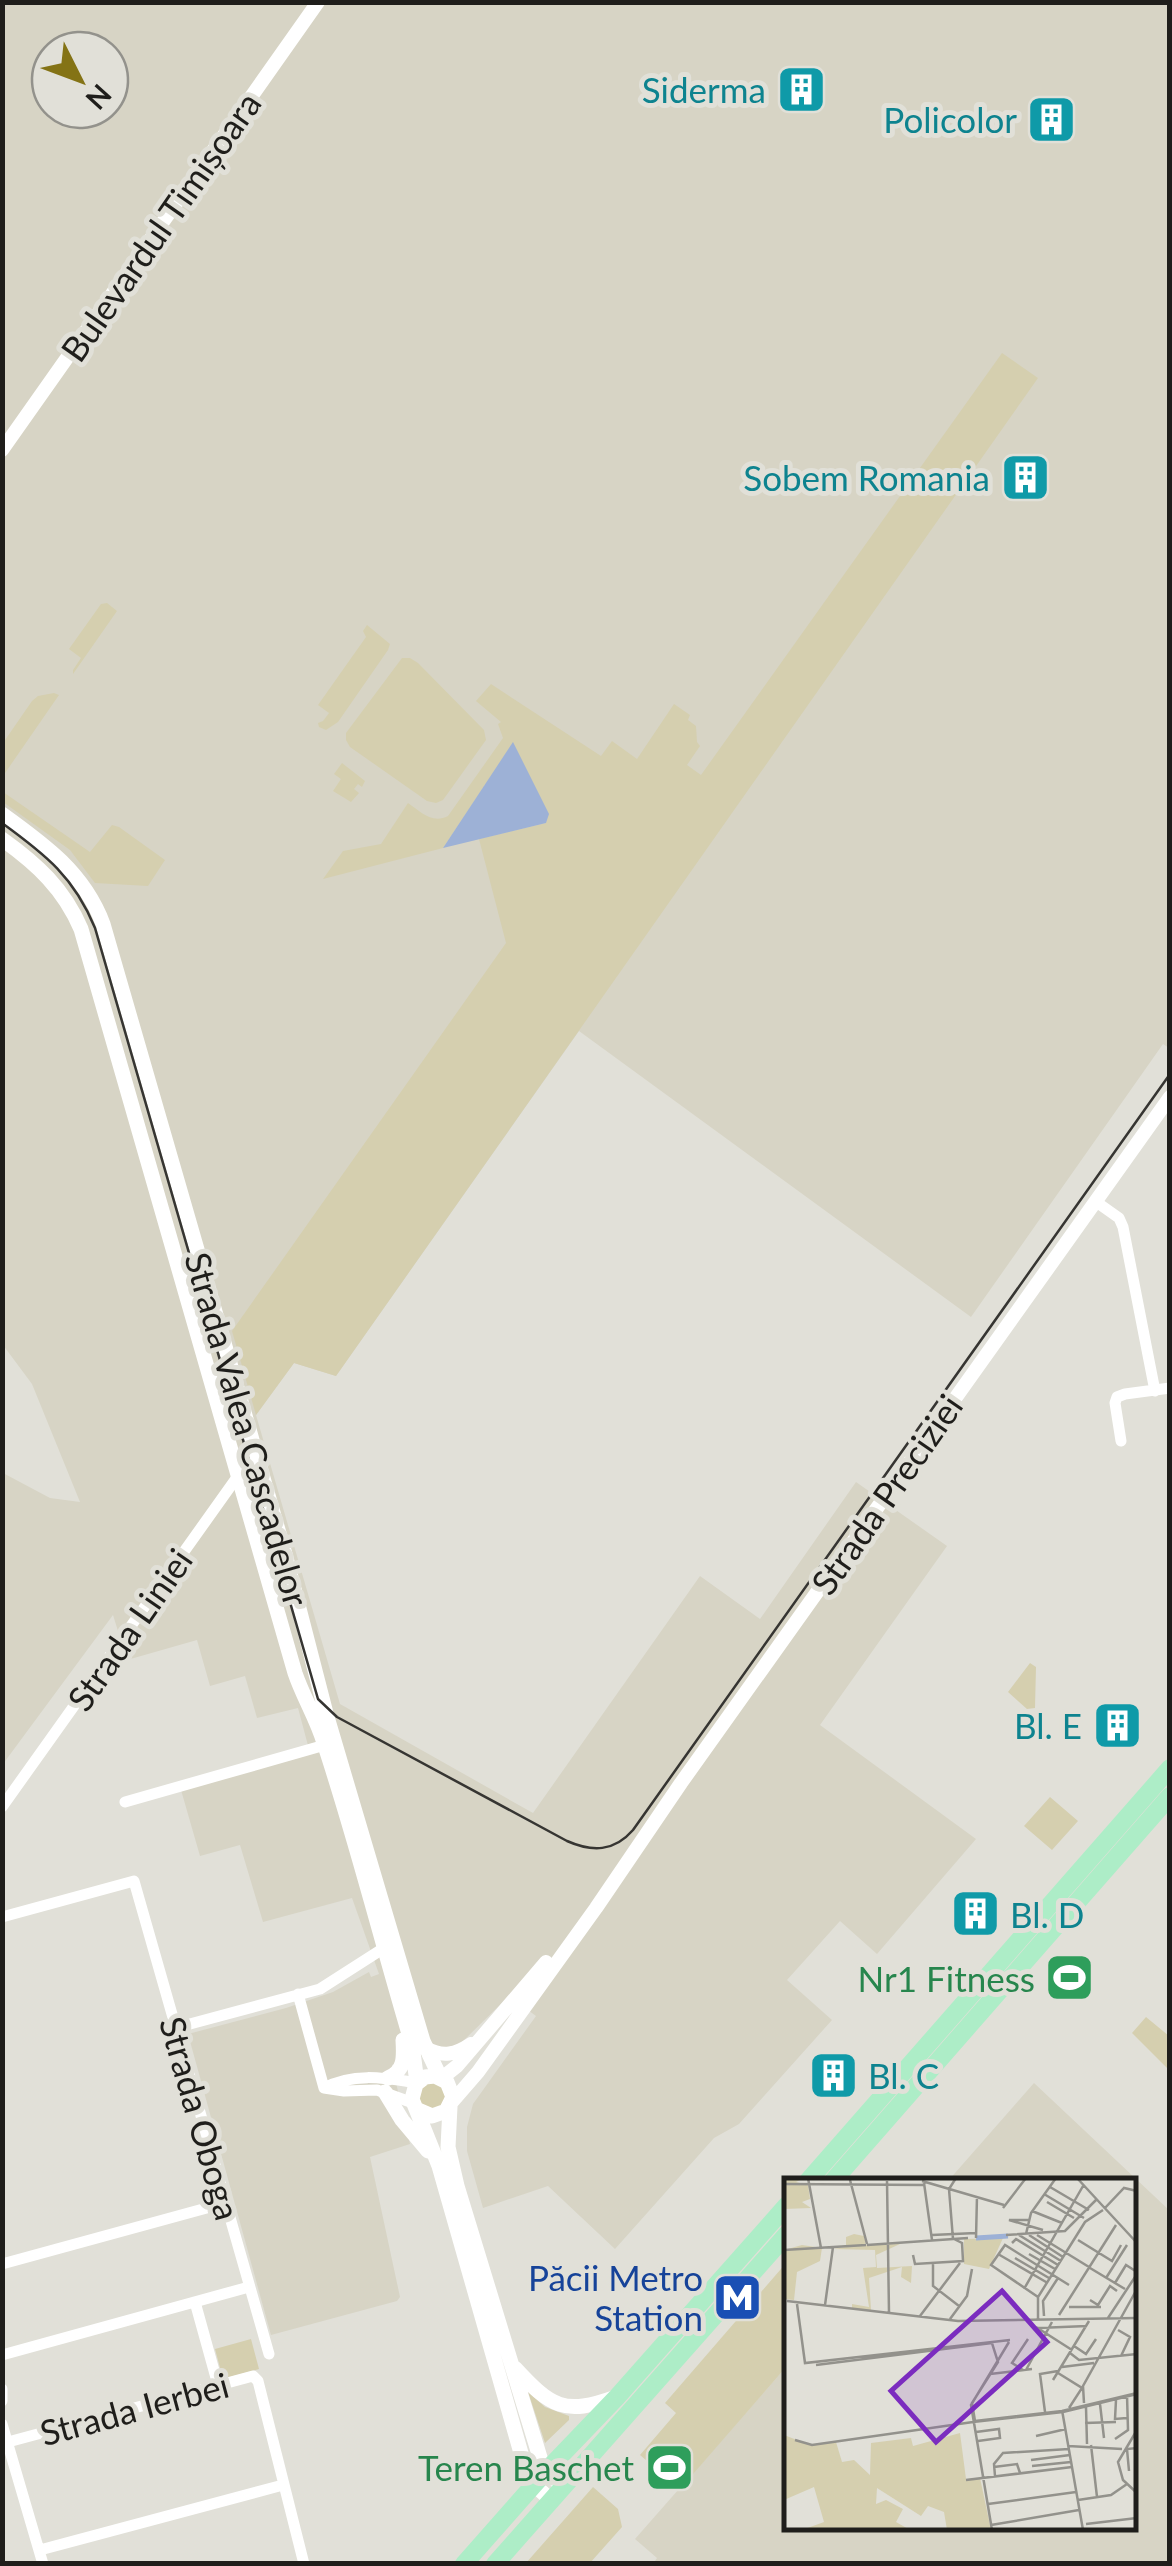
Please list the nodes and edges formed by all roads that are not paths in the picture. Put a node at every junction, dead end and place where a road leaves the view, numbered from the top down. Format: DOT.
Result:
graph roads {
  1 [pos="318,2"];
  2 [pos="2,450"];
  3 [pos="2,814"];
  4 [pos="2,839"];
  5 [pos="46,845"];
  6 [pos="32,862"];
  7 [pos="145,1070"];
  8 [pos="124,1076"];
  9 [pos="1170,1097"];
  10 [pos="177,1183"];
  11 [pos="156,1189"];
  12 [pos="1095,1201"];
  13 [pos="1170,1388"];
  14 [pos="1154,1391"];
  15 [pos="1121,1441"];
  16 [pos="255,1452"];
  17 [pos="238,1475"];
  18 [pos="325,1745"];
  19 [pos="1170,1768"];
  20 [pos="1170,1796"];
  21 [pos="125,1802"];
  22 [pos="2,1807"];
  23 [pos="2,1917"];
  24 [pos="564,1946"];
  25 [pos="384,1948"];
  26 [pos="298,1994"];
  27 [pos="402,2011"];
  28 [pos="175,2028"];
  29 [pos="481,2038"];
  30 [pos="426,2048"];
  31 [pos="441,2078"];
  32 [pos="416,2083"];
  33 [pos="386,2085"];
  34 [pos="451,2104"];
  35 [pos="416,2107"];
  36 [pos="439,2166"];
  37 [pos="811,2178"];
  38 [pos="837,2178"];
  39 [pos="225,2203"];
  40 [pos="784,2208"];
  41 [pos="784,2237"];
  42 [pos="2,2264"];
  43 [pos="248,2287"];
  44 [pos="194,2302"];
  45 [pos="269,2354"];
  46 [pos="2,2356"];
  47 [pos="510,2361"];
  48 [pos="218,2385"];
  49 [pos="2,2388"];
  50 [pos="617,2397"];
  51 [pos="2,2402"];
  52 [pos="2,2424"];
  53 [pos="8,2442"];
  54 [pos="540,2478"];
  55 [pos="283,2485"];
  56 [pos="557,2493"];
  57 [pos="40,2550"];
  58 [pos="44,2564"];
  59 [pos="304,2564"];
  60 [pos="464,2564"];
  61 [pos="495,2564"];
  1 -- 2 [label="street, Bulevardul Timișoara"];
  3 -- 5 [label="main road, Strada Valea Cascadelor"];
  4 -- 6 [label="main road, Strada Valea Cascadelor"];
  5 -- 6 [label="main road"];
  5 -- 7 [label="main road, Strada Valea Cascadelor"];
  6 -- 8 [label="main road, Strada Valea Cascadelor"];
  7 -- 8 [label="main road"];
  7 -- 10 [label="main road, Strada Valea Cascadelor"];
  8 -- 11 [label="main road, Strada Valea Cascadelor"];
  9 -- 12 [label="street, Strada Preciziei"];
  10 -- 11 [label="main road"];
  10 -- 16 [label="main road, Strada Valea Cascadelor"];
  11 -- 17 [label="main road, Strada Valea Cascadelor"];
  12 -- 14 [label="street"];
  12 -- 24 [label="street, Strada Preciziei"];
  13 -- 14 [label="street"];
  14 -- 15 [label="street"];
  16 -- 17 [label="street, Strada Liniei"];
  16 -- 30 [label="main road, Strada Valea Cascadelor"];
  17 -- 18 [label="main road, Strada Valea Cascadelor"];
  17 -- 22 [label="street, Strada Liniei"];
  18 -- 21 [label="street"];
  18 -- 25 [label="main road, Strada Valea Cascadelor"];
  19 -- 37 [label="main road"];
  20 -- 38 [label="main road"];
  23 -- 28 [label="street, Strada Oboga"];
  24 -- 29 [label="street, Strada Preciziei"];
  24 -- 34 [label="street, Strada Preciziei"];
  25 -- 26 [label="street"];
  25 -- 27 [label="main road, Strada Valea Cascadelor"];
  26 -- 28 [label="street"];
  26 -- 33 [label="street"];
  27 -- 32 [label="main road, Strada Valea Cascadelor"];
  27 -- 33 [label="main road"];
  28 -- 39 [label="street, Strada Oboga"];
  29 -- 30 [label="street"];
  29 -- 31 [label="street, Strada Preciziei"];
  30 -- 31 [label="main road, Strada Valea Cascadelor"];
  31 -- 32 [label="main road"];
  31 -- 34 [label="main road"];
  32 -- 33 [label="street"];
  32 -- 35 [label="main road"];
  33 -- 35 [label="street"];
  33 -- 36 [label="main road"];
  34 -- 35 [label="main road"];
  34 -- 47 [label="main road"];
  35 -- 36 [label="main road"];
  36 -- 54 [label="main road"];
  39 -- 42 [label="street"];
  39 -- 43 [label="street, Strada Oboga"];
  40 -- 50 [label="main road"];
  41 -- 56 [label="main road"];
  43 -- 44 [label="street"];
  43 -- 45 [label="street, Strada Oboga"];
  44 -- 46 [label="street"];
  44 -- 48 [label="street"];
  47 -- 50 [label="main road"];
  47 -- 54 [label="main road"];
  48 -- 53 [label="street, Strada Ierbei"];
  48 -- 55 [label="street, Strada Ierbei"];
  49 -- 51 [label="street"];
  50 -- 54 [label="main road"];
  52 -- 53 [label="street"];
  53 -- 57 [label="street"];
  54 -- 56 [label="main road"];
  54 -- 60 [label="main road"];
  55 -- 57 [label="street"];
  55 -- 59 [label="street"];
  56 -- 61 [label="main road"];
  57 -- 58 [label="street"];
}
